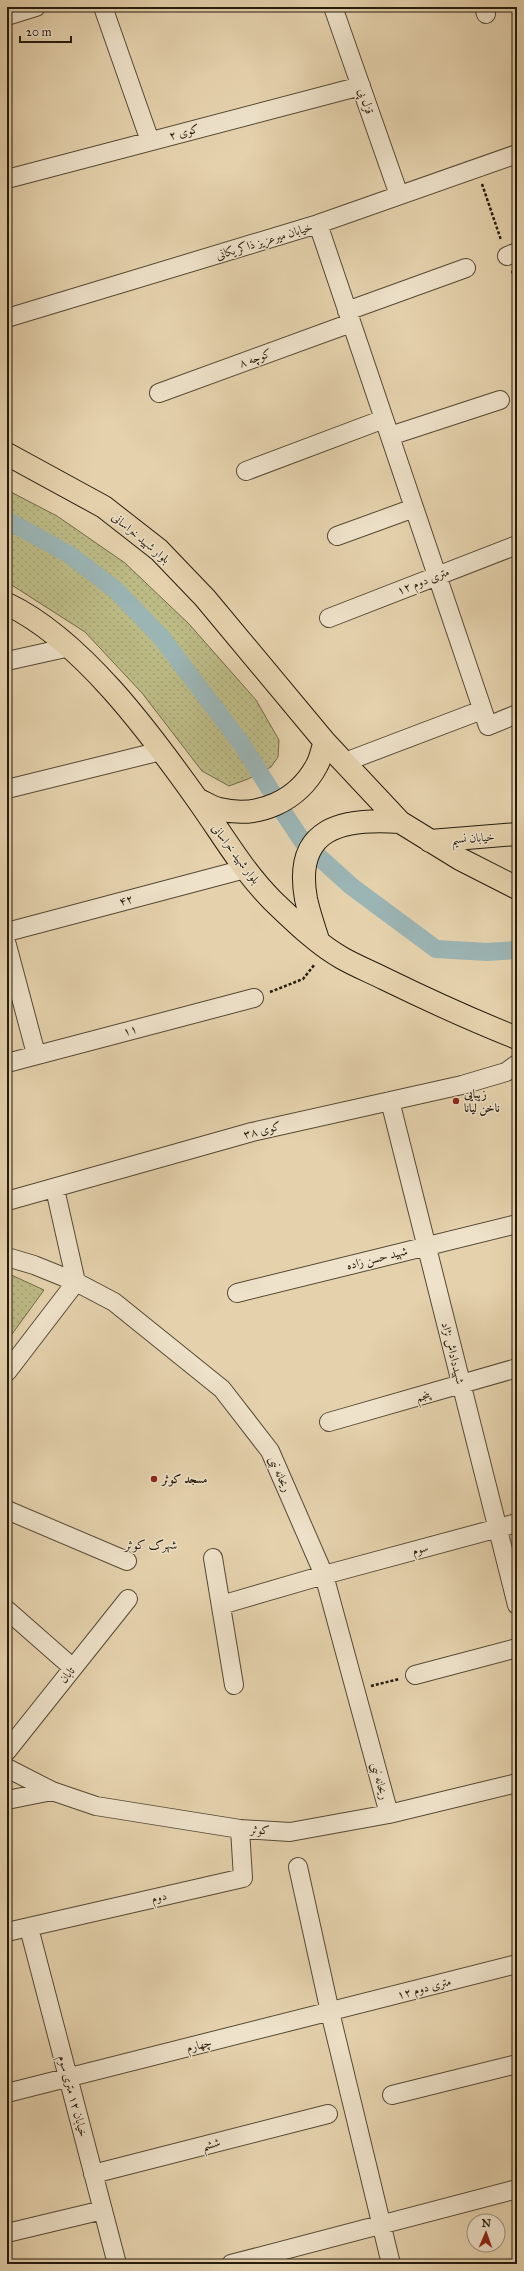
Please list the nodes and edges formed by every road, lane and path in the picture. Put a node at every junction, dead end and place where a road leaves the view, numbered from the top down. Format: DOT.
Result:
graph roads {
  1 [pos="36,7"];
  2 [pos="103,7"];
  3 [pos="333,7"];
  4 [pos="7,16"];
  5 [pos="361,86"];
  6 [pos="150,141"];
  7 [pos="517,154"];
  8 [pos="477,168"];
  9 [pos="7,179"];
  10 [pos="399,196"];
  11 [pos="318,224"];
  12 [pos="512,254"];
  13 [pos="466,268"];
  14 [pos="517,284"];
  15 [pos="349,317"];
  16 [pos="10,320"];
  17 [pos="159,393"];
  18 [pos="500,400"];
  19 [pos="384,419"];
  20 [pos="390,436"];
  21 [pos="7,454"];
  22 [pos="246,471"];
  23 [pos="414,508"];
  24 [pos="337,536"];
  25 [pos="517,545"];
  26 [pos="437,576"];
  27 [pos="7,604"];
  28 [pos="329,618"];
  29 [pos="70,646"];
  30 [pos="7,661"];
  31 [pos="482,710"];
  32 [pos="517,714"];
  33 [pos="324,742"];
  34 [pos="161,750"];
  35 [pos="345,762"];
  36 [pos="7,789"];
  37 [pos="197,799"];
  38 [pos="400,822"];
  39 [pos="517,834"];
  40 [pos="430,841"];
  41 [pos="245,869"];
  42 [pos="517,888"];
  43 [pos="7,932"];
  44 [pos="323,944"];
  45 [pos="7,945"];
  46 [pos="254,998"];
  47 [pos="517,1038"];
  48 [pos="36,1054"];
  49 [pos="7,1062"];
  50 [pos="517,1064"];
  51 [pos="390,1101"];
  52 [pos="54,1189"];
  53 [pos="7,1201"];
  54 [pos="517,1224"];
  55 [pos="426,1246"];
  56 [pos="7,1257"];
  57 [pos="76,1282"];
  58 [pos="237,1293"];
  59 [pos="517,1368"];
  60 [pos="7,1372"];
  61 [pos="462,1385"];
  62 [pos="329,1422"];
  63 [pos="7,1510"];
  64 [pos="517,1523"];
  65 [pos="499,1528"];
  66 [pos="213,1558"];
  67 [pos="127,1560"];
  68 [pos="324,1575"];
  69 [pos="128,1599"];
  70 [pos="221,1605"];
  71 [pos="517,1605"];
  72 [pos="7,1610"];
  73 [pos="517,1648"];
  74 [pos="73,1668"];
  75 [pos="415,1675"];
  76 [pos="234,1685"];
  77 [pos="355,1690"];
  78 [pos="7,1751"];
  79 [pos="7,1768"];
  80 [pos="517,1783"];
  81 [pos="52,1791"];
  82 [pos="7,1800"];
  83 [pos="389,1814"];
  84 [pos="240,1829"];
  85 [pos="298,1867"];
  86 [pos="29,1928"];
  87 [pos="7,1932"];
  88 [pos="517,1964"];
  89 [pos="330,2012"];
  90 [pos="517,2064"];
  91 [pos="68,2078"];
  92 [pos="7,2093"];
  93 [pos="392,2095"];
  94 [pos="328,2114"];
  95 [pos="93,2174"];
  96 [pos="517,2189"];
  97 [pos="103,2210"];
  98 [pos="382,2224"];
  99 [pos="7,2233"];
  100 [pos="117,2264"];
  101 [pos="231,2264"];
  102 [pos="391,2264"];
  1 -- 4 [label="street"];
  2 -- 6 [label="street"];
  3 -- 5 [label="street, قزل پی"];
  5 -- 6 [label="street, کوی ۲"];
  5 -- 10 [label="street, قزل پی"];
  6 -- 9 [label="street, کوی ۲"];
  7 -- 8 [label="street, خیابان میرعزیز ذاکر یکانی"];
  8 -- 10 [label="street, خیابان میرعزیز ذاکر یکانی"];
  8 -- 12 [label="path"];
  10 -- 11 [label="street, خیابان میرعزیز ذاکر یکانی"];
  11 -- 15 [label="street"];
  11 -- 16 [label="street, خیابان میرعزیز ذاکر یکانی"];
  12 -- 14 [label="path"];
  13 -- 15 [label="street, کوچه ۸"];
  15 -- 17 [label="street, کوچه ۸"];
  15 -- 19 [label="street"];
  18 -- 20 [label="street"];
  19 -- 20 [label="street"];
  19 -- 22 [label="street"];
  20 -- 23 [label="street"];
  21 -- 33 [label="main road, بلوار شهید خراسانی"];
  23 -- 24 [label="street"];
  23 -- 26 [label="street"];
  25 -- 26 [label="street, ۱۲ متری دوم"];
  26 -- 28 [label="street, ۱۲ متری دوم"];
  26 -- 31 [label="street"];
  27 -- 29 [label="main road, بلوار شهید خراسانی"];
  29 -- 30 [label="street"];
  29 -- 34 [label="main road, بلوار شهید خراسانی"];
  31 -- 32 [label="street"];
  31 -- 35 [label="street"];
  33 -- 35 [label="main road, بلوار شهید خراسانی"];
  33 -- 37 [label="main road"];
  34 -- 36 [label="street"];
  34 -- 37 [label="main road, بلوار شهید خراسانی"];
  35 -- 38 [label="main road, بلوار شهید خراسانی"];
  37 -- 41 [label="main road, بلوار شهید خراسانی"];
  38 -- 40 [label="main road, بلوار شهید خراسانی"];
  38 -- 44 [label="main road"];
  39 -- 40 [label="main road, خیابان نسیم"];
  40 -- 42 [label="main road, بلوار شهید خراسانی"];
  41 -- 43 [label="street, ۴۲"];
  41 -- 44 [label="main road, بلوار شهید خراسانی"];
  44 -- 46 [label="path"];
  44 -- 47 [label="main road, بلوار شهید خراسانی"];
  45 -- 48 [label="street"];
  46 -- 48 [label="street, ۱۱"];
  48 -- 49 [label="street, ۱۱"];
  50 -- 51 [label="street, کوی ۳۸"];
  51 -- 52 [label="street, کوی ۳۸"];
  51 -- 55 [label="street, شهیدداداش نژاد"];
  52 -- 53 [label="street, کوی ۳۸"];
  52 -- 57 [label="street"];
  54 -- 55 [label="street, شهید حسن زاده"];
  55 -- 58 [label="street, شهید حسن زاده"];
  55 -- 61 [label="street, شهیدداداش نژاد"];
  56 -- 57 [label="street, ریحانه نبی"];
  57 -- 60 [label="street"];
  57 -- 68 [label="street, ریحانه نبی"];
  59 -- 61 [label="street, پنجم"];
  61 -- 62 [label="street, پنجم"];
  61 -- 65 [label="street, شهیدداداش نژاد"];
  63 -- 67 [label="street"];
  64 -- 65 [label="street, سوم"];
  65 -- 68 [label="street, سوم"];
  65 -- 71 [label="street, شهیدداداش نژاد"];
  66 -- 70 [label="street"];
  68 -- 70 [label="street, سوم"];
  68 -- 77 [label="street, ریحانه نبی"];
  69 -- 74 [label="street, تابان"];
  70 -- 76 [label="street"];
  72 -- 74 [label="street"];
  73 -- 75 [label="street"];
  74 -- 78 [label="street, تابان"];
  75 -- 77 [label="path"];
  77 -- 83 [label="street, ریحانه نبی"];
  79 -- 81 [label="street, کوثر"];
  80 -- 83 [label="street, کوثر"];
  81 -- 82 [label="street"];
  81 -- 84 [label="street, کوثر"];
  83 -- 84 [label="street, کوثر"];
  84 -- 86 [label="street, دوم"];
  85 -- 89 [label="street"];
  86 -- 87 [label="street"];
  86 -- 91 [label="street, خیابان ۱۲ متری سوم"];
  88 -- 89 [label="street, ۱۲ متری دوم"];
  89 -- 91 [label="street, چهارم"];
  89 -- 98 [label="street"];
  90 -- 93 [label="street"];
  91 -- 92 [label="street"];
  91 -- 95 [label="street, خیابان ۱۲ متری سوم"];
  94 -- 95 [label="street, ششم"];
  95 -- 97 [label="street, خیابان ۱۲ متری سوم"];
  96 -- 98 [label="street"];
  97 -- 99 [label="street"];
  97 -- 100 [label="street, خیابان ۱۲ متری سوم"];
  98 -- 101 [label="street"];
  98 -- 102 [label="street"];
}
